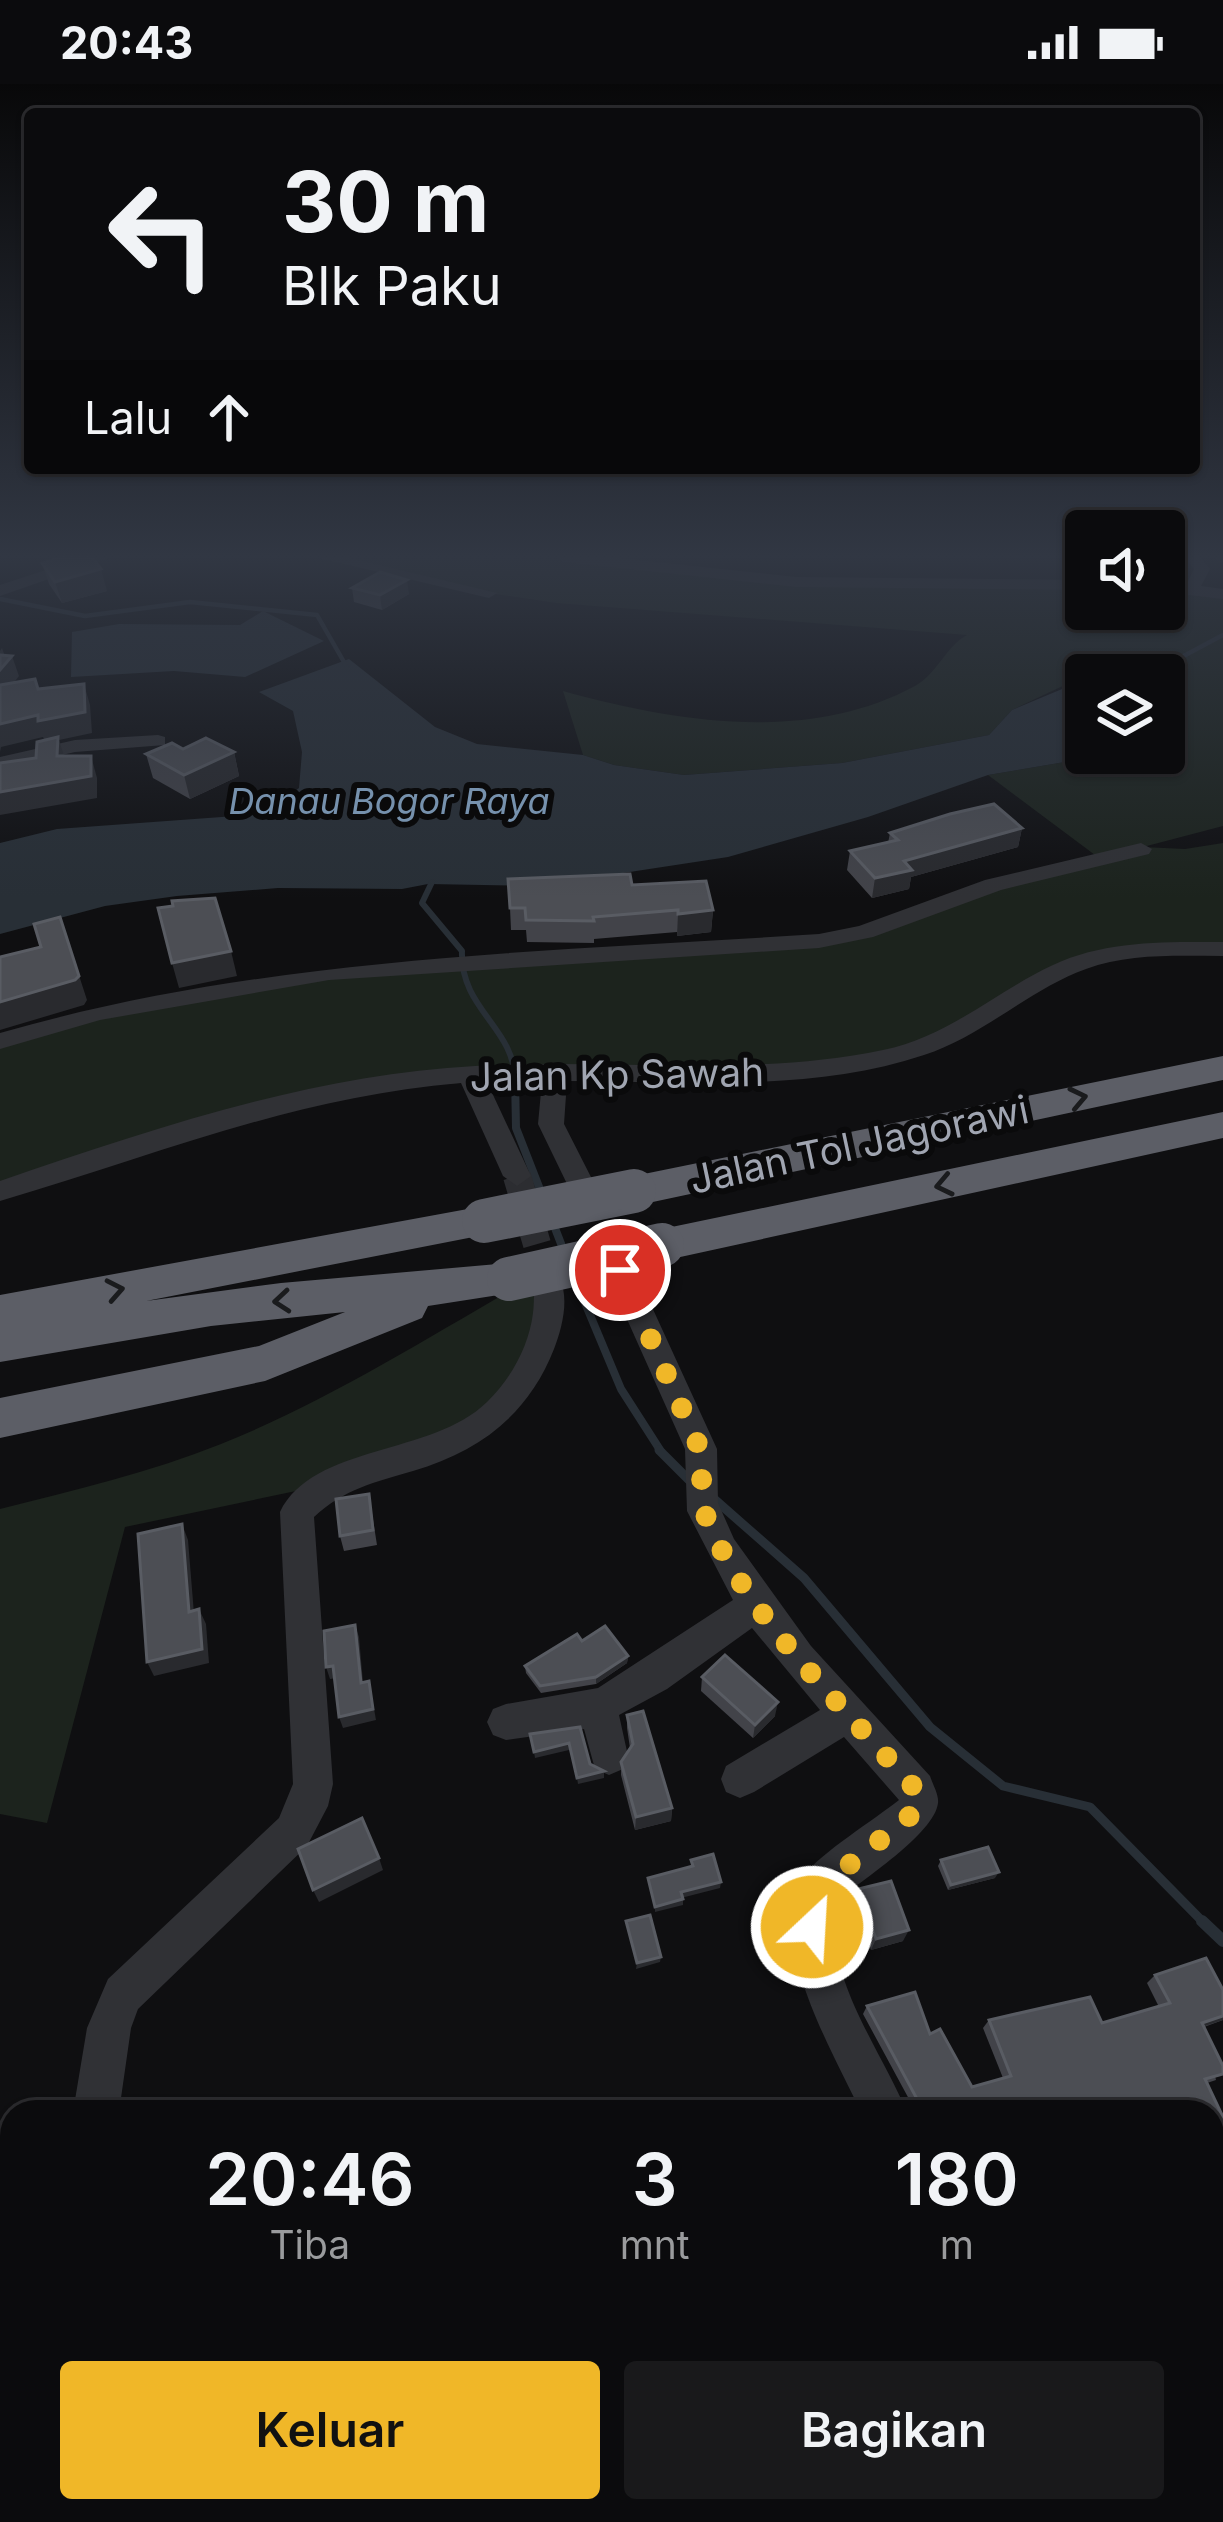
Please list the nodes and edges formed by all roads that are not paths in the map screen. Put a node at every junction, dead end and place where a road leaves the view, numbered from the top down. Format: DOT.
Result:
graph roads {
  1 [pos="158,741"];
  2 [pos="0,763"];
  3 [pos="1141,849"];
  4 [pos="1223,949"];
  5 [pos="0,1041"];
  6 [pos="1223,1068"];
  7 [pos="476,1074"];
  8 [pos="548,1075"];
  9 [pos="1223,1125"];
  10 [pos="517,1177"];
  11 [pos="579,1181"];
  12 [pos="0,1191"];
  13 [pos="620,1270"];
  14 [pos="529,1282"];
  15 [pos="441,1292"];
  16 [pos="0,1312"];
  17 [pos="0,1345"];
  18 [pos="0,1418"];
  19 [pos="757,1604"];
  20 [pos="598,1706"];
  21 [pos="845,1716"];
  22 [pos="506,1723"];
  23 [pos="609,1756"];
  24 [pos="740,1779"];
  25 [pos="89,2100"];
  26 [pos="878,2100"];
  1 -- 2 [label="street"];
  3 -- 5 [label="street"];
  4 -- 8 [label="street, Jalan Kp Sawah"];
  16 -- 6 [label="highway, Jalan Tol Jagorawi, one-way, bridge"];
  7 -- 8 [label="street, Jalan Kp Sawah"];
  7 -- 10 [label="street"];
  7 -- 12 [label="street, Jalan Kp Sawah"];
  8 -- 11 [label="street"];
  9 -- 14 [label="highway, Jalan Tol Jagorawi, one-way, bridge"];
  13 -- 19 [label="street"];
  14 -- 15 [label="highway, Jalan Tol Jagorawi"];
  14 -- 25 [label="street"];
  15 -- 17 [label="highway, one-way"];
  15 -- 18 [label="highway"];
  19 -- 20 [label="street"];
  19 -- 21 [label="street"];
  20 -- 22 [label="street"];
  20 -- 23 [label="street"];
  21 -- 24 [label="street"];
  21 -- 26 [label="street"];
}
